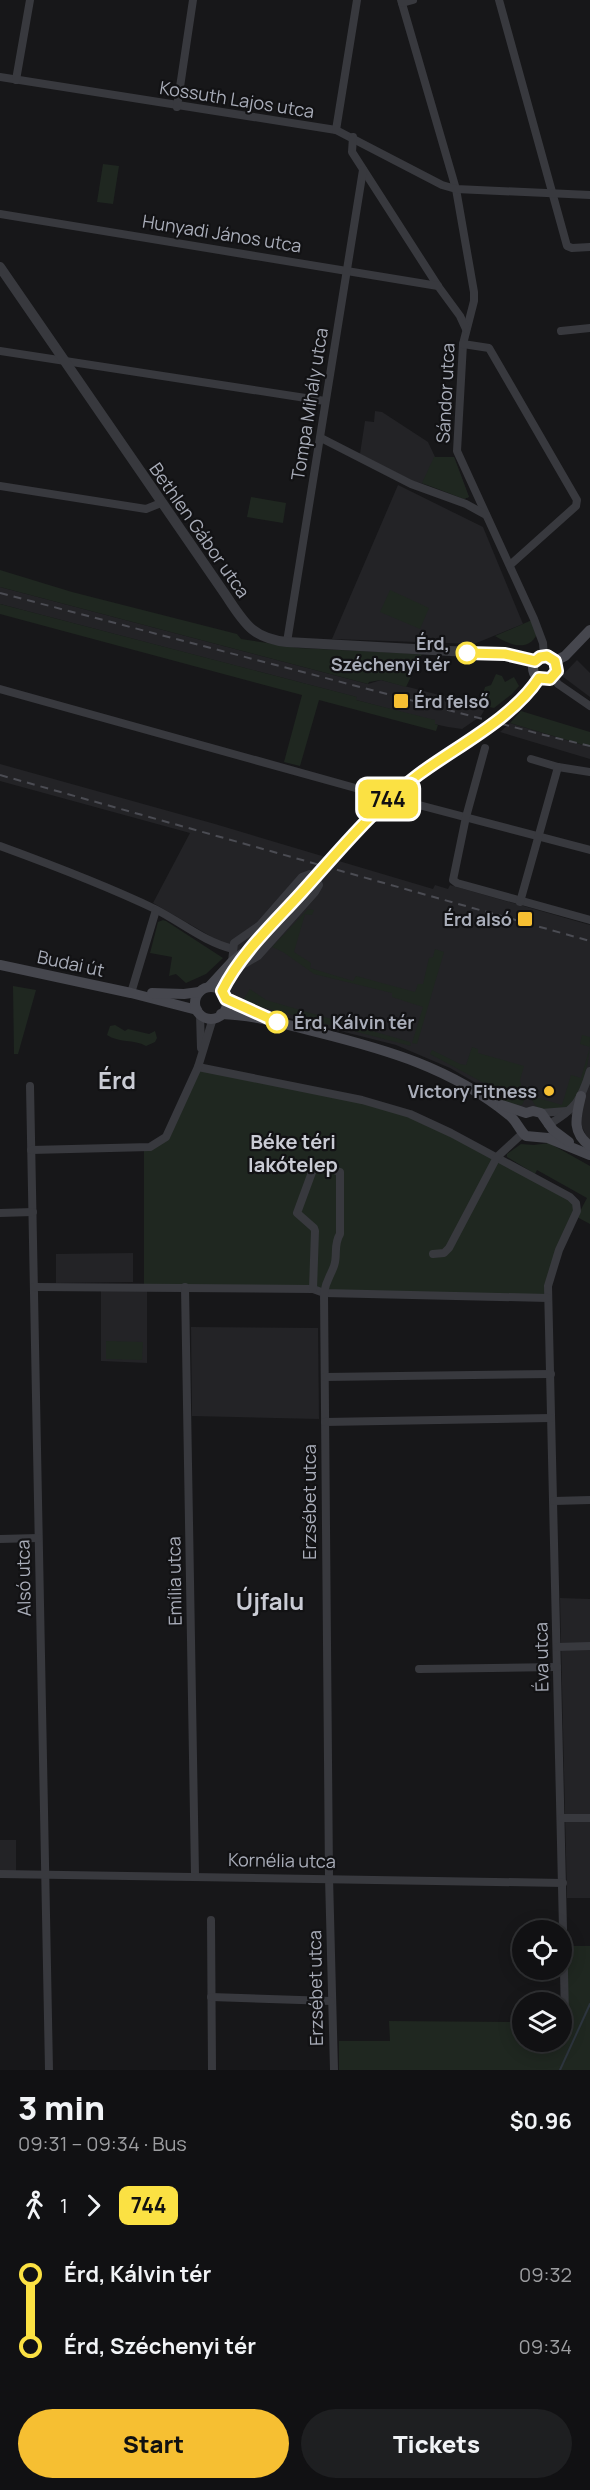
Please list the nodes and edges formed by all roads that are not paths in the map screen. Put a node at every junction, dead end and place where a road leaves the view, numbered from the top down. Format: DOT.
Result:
graph roads {
  1 [pos="30,0"];
  2 [pos="193,0"];
  3 [pos="357,0"];
  4 [pos="412,0"];
  5 [pos="499,0"];
  6 [pos="401,2"];
  7 [pos="0,77"];
  8 [pos="16,80"];
  9 [pos="177,106"];
  10 [pos="336,130"];
  11 [pos="353,137"];
  12 [pos="363,170"];
  13 [pos="456,189"];
  14 [pos="554,194"];
  15 [pos="590,195"];
  16 [pos="0,214"];
  17 [pos="590,246"];
  18 [pos="0,267"];
  19 [pos="346,270"];
  20 [pos="438,286"];
  21 [pos="590,328"];
  22 [pos="466,329"];
  23 [pos="561,331"];
  24 [pos="463,344"];
  25 [pos="0,351"];
  26 [pos="63,360"];
  27 [pos="325,401"];
  28 [pos="321,438"];
  29 [pos="0,486"];
  30 [pos="476,495"];
  31 [pos="161,503"];
  32 [pos="472,507"];
  33 [pos="486,515"];
  34 [pos="510,565"];
  35 [pos="590,630"];
  36 [pos="287,642"];
  37 [pos="540,659"];
  38 [pos="555,661"];
  39 [pos="553,677"];
  40 [pos="539,678"];
  41 [pos="0,689"];
  42 [pos="590,706"];
  43 [pos="485,748"];
  44 [pos="531,759"];
  45 [pos="558,767"];
  46 [pos="590,772"];
  47 [pos="417,776"];
  48 [pos="466,817"];
  49 [pos="537,836"];
  50 [pos="0,846"];
  51 [pos="590,850"];
  52 [pos="308,885"];
  53 [pos="520,902"];
  54 [pos="156,910"];
  55 [pos="590,920"];
  56 [pos="233,949"];
  57 [pos="234,965"];
  58 [pos="1,966"];
  59 [pos="204,989"];
  60 [pos="131,993"];
  61 [pos="224,995"];
  62 [pos="198,1012"];
  63 [pos="217,1016"];
  64 [pos="277,1022"];
  65 [pos="201,1055"];
  66 [pos="198,1067"];
  67 [pos="590,1071"];
  68 [pos="30,1086"];
  69 [pos="581,1096"];
  70 [pos="487,1099"];
  71 [pos="571,1110"];
  72 [pos="526,1113"];
  73 [pos="541,1113"];
  74 [pos="548,1125"];
  75 [pos="521,1130"];
  76 [pos="539,1137"];
  77 [pos="590,1146"];
  78 [pos="31,1150"];
  79 [pos="496,1157"];
  80 [pos="33,1212"];
  81 [pos="0,1213"];
  82 [pos="433,1254"];
  83 [pos="34,1287"];
  84 [pos="185,1287"];
  85 [pos="314,1289"];
  86 [pos="324,1293"];
  87 [pos="548,1298"];
  88 [pos="550,1374"];
  89 [pos="325,1377"];
  90 [pos="551,1418"];
  91 [pos="325,1422"];
  92 [pos="590,1500"];
  93 [pos="554,1501"];
  94 [pos="38,1538"];
  95 [pos="0,1539"];
  96 [pos="590,1646"];
  97 [pos="557,1647"];
  98 [pos="557,1667"];
  99 [pos="419,1669"];
  100 [pos="562,1818"];
  101 [pos="590,1818"];
  102 [pos="47,1873"];
  103 [pos="0,1874"];
  104 [pos="195,1875"];
  105 [pos="329,1877"];
  106 [pos="563,1882"];
  107 [pos="211,1920"];
  108 [pos="565,1992"];
  109 [pos="211,1997"];
  110 [pos="332,2001"];
  111 [pos="49,2070"];
  112 [pos="212,2070"];
  113 [pos="334,2070"];
  1 -- 8 [label="street"];
  2 -- 9 [label="street"];
  3 -- 10 [label="street"];
  4 -- 6 [label="street"];
  5 -- 14 [label="street"];
  6 -- 13 [label="street, Sándor utca"];
  7 -- 8 [label="street, Kossuth Lajos utca"];
  8 -- 9 [label="street, Kossuth Lajos utca"];
  9 -- 10 [label="street, Kossuth Lajos utca"];
  10 -- 11 [label="street, Kossuth Lajos utca"];
  11 -- 12 [label="street"];
  11 -- 13 [label="street, Kossuth Lajos utca"];
  12 -- 19 [label="street, Tompa Mihály utca"];
  12 -- 20 [label="street"];
  13 -- 14 [label="street, Kossuth Lajos utca"];
  13 -- 22 [label="street, Sándor utca"];
  14 -- 15 [label="street, Kossuth Lajos utca"];
  14 -- 17 [label="street"];
  16 -- 19 [label="street, Hunyadi János utca"];
  18 -- 26 [label="street, Bethlen Gábor utca"];
  19 -- 20 [label="street, Hunyadi János utca"];
  19 -- 27 [label="street, Tompa Mihály utca"];
  20 -- 22 [label="street"];
  21 -- 23 [label="street"];
  22 -- 24 [label="street, Sándor utca"];
  24 -- 30 [label="street, Sándor utca"];
  24 -- 34 [label="street"];
  25 -- 26 [label="street"];
  26 -- 27 [label="street"];
  26 -- 31 [label="street, Bethlen Gábor utca"];
  27 -- 28 [label="street, Tompa Mihály utca"];
  28 -- 32 [label="street"];
  28 -- 36 [label="street, Tompa Mihály utca"];
  29 -- 31 [label="street"];
  30 -- 32 [label="street"];
  30 -- 33 [label="street, Sándor utca"];
  31 -- 36 [label="street, Bethlen Gábor utca"];
  32 -- 33 [label="street"];
  33 -- 34 [label="street, Sándor utca"];
  34 -- 37 [label="street, Sándor utca"];
  35 -- 38 [label="main road"];
  36 -- 37 [label="street, Bethlen Gábor utca"];
  37 -- 38 [label="main road"];
  37 -- 40 [label="main road"];
  38 -- 39 [label="main road"];
  39 -- 40 [label="main road"];
  39 -- 42 [label="street"];
  40 -- 47 [label="main road"];
  41 -- 48 [label="street"];
  43 -- 48 [label="street"];
  44 -- 45 [label="street"];
  45 -- 46 [label="street"];
  45 -- 49 [label="street"];
  48 -- 49 [label="street"];
  48 -- 53 [label="street"];
  49 -- 51 [label="street"];
  49 -- 53 [label="street"];
  50 -- 54 [label="street"];
  52 -- 57 [label="main road"];
  53 -- 55 [label="street"];
  54 -- 56 [label="street"];
  54 -- 60 [label="street"];
  56 -- 57 [label="street"];
  56 -- 57 [label="street"];
  57 -- 59 [label="main road"];
  57 -- 61 [label="main road"];
  58 -- 60 [label="main road, Budai út"];
  59 -- 60 [label="main road, Budai út"];
  59 -- 61 [label="main road"];
  59 -- 62 [label="main road"];
  60 -- 62 [label="main road, Budai út"];
  61 -- 63 [label="main road"];
  61 -- 64 [label="main road"];
  62 -- 63 [label="main road"];
  62 -- 65 [label="street"];
  63 -- 64 [label="main road"];
  63 -- 65 [label="street"];
  64 -- 70 [label="main road"];
  65 -- 66 [label="street"];
  66 -- 78 [label="street"];
  66 -- 79 [label="street, Éva utca"];
  67 -- 69 [label="street"];
  68 -- 78 [label="street, Alsó utca"];
  69 -- 71 [label="street"];
  69 -- 77 [label="main road"];
  70 -- 72 [label="main road"];
  70 -- 75 [label="main road"];
  71 -- 73 [label="street"];
  71 -- 74 [label="street"];
  72 -- 73 [label="main road"];
  72 -- 75 [label="main road"];
  73 -- 74 [label="main road"];
  74 -- 76 [label="main road"];
  74 -- 76 [label="main road"];
  75 -- 76 [label="main road"];
  75 -- 79 [label="street"];
  78 -- 80 [label="street, Alsó utca"];
  79 -- 82 [label="street"];
  79 -- 87 [label="street, Éva utca"];
  80 -- 81 [label="street"];
  80 -- 83 [label="street, Alsó utca"];
  83 -- 84 [label="street"];
  83 -- 94 [label="street, Alsó utca"];
  84 -- 85 [label="street"];
  84 -- 104 [label="street, Emília utca"];
  85 -- 86 [label="street"];
  85 -- 86 [label="street, Erzsébet utca"];
  86 -- 87 [label="street"];
  86 -- 89 [label="street, Erzsébet utca"];
  87 -- 88 [label="street, Éva utca"];
  88 -- 89 [label="street"];
  88 -- 90 [label="street, Éva utca"];
  89 -- 91 [label="street, Erzsébet utca"];
  90 -- 91 [label="street"];
  90 -- 93 [label="street, Éva utca"];
  91 -- 105 [label="street, Erzsébet utca"];
  92 -- 93 [label="street"];
  93 -- 97 [label="street, Éva utca"];
  94 -- 95 [label="street"];
  94 -- 102 [label="street, Alsó utca"];
  96 -- 97 [label="street"];
  97 -- 98 [label="street, Éva utca"];
  98 -- 99 [label="street"];
  98 -- 100 [label="street, Éva utca"];
  100 -- 101 [label="street"];
  100 -- 106 [label="street, Éva utca"];
  102 -- 103 [label="street, Kornélia utca"];
  102 -- 104 [label="street, Kornélia utca"];
  102 -- 111 [label="street, Alsó utca"];
  104 -- 105 [label="street, Kornélia utca"];
  105 -- 106 [label="street, Kornélia utca"];
  105 -- 110 [label="street, Erzsébet utca"];
  106 -- 108 [label="street, Éva utca"];
  107 -- 109 [label="street"];
  109 -- 110 [label="street"];
  109 -- 112 [label="street"];
  110 -- 113 [label="street, Erzsébet utca"];
}
